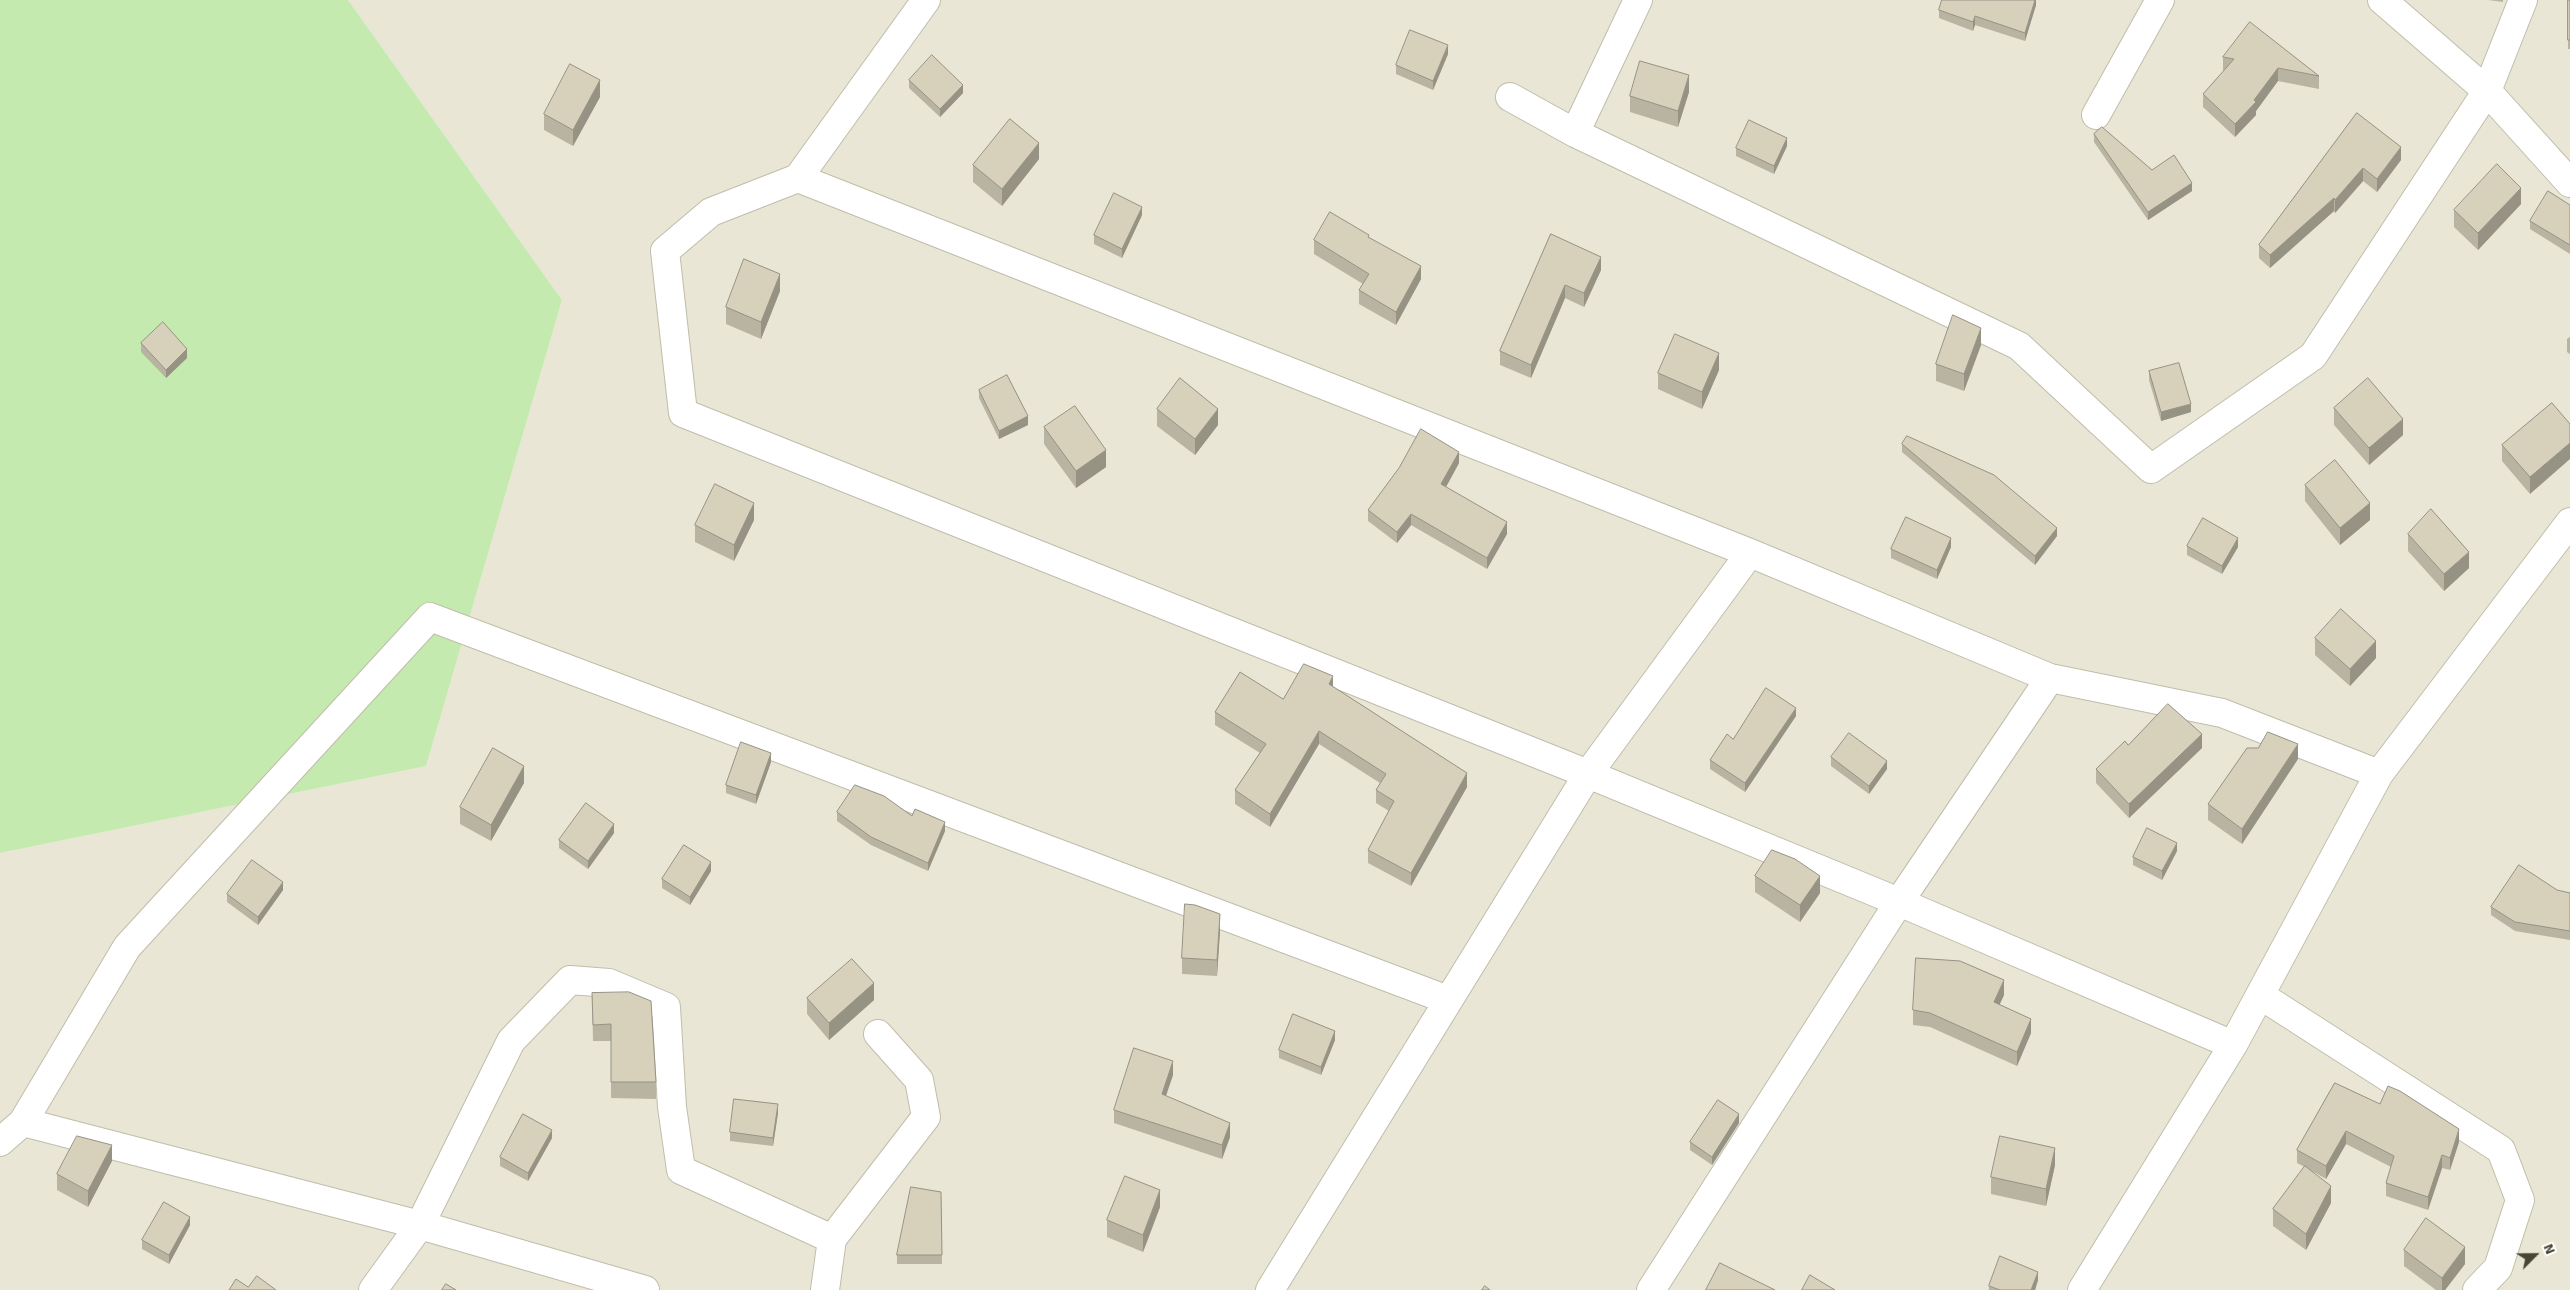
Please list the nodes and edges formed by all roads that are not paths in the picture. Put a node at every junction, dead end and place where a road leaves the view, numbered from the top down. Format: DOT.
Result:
graph roads {
  1 [pos="926,0"];
  2 [pos="1638,0"];
  3 [pos="2160,0"];
  4 [pos="2382,0"];
  5 [pos="2523,0"];
  6 [pos="2487,91"];
  7 [pos="1510,97"];
  8 [pos="2096,115"];
  9 [pos="1575,133"];
  10 [pos="798,178"];
  11 [pos="2570,184"];
  12 [pos="2570,522"];
  13 [pos="1750,552"];
  14 [pos="2050,678"];
  15 [pos="1588,774"];
  16 [pos="2379,774"];
  17 [pos="1899,902"];
  18 [pos="2260,995"];
  19 [pos="1448,1000"];
  20 [pos="878,1034"];
  21 [pos="2234,1046"];
  22 [pos="23,1122"];
  23 [pos="0,1142"];
  24 [pos="420,1225"];
  25 [pos="832,1239"];
  26 [pos="373,1290"];
  27 [pos="646,1290"];
  28 [pos="825,1290"];
  29 [pos="1270,1290"];
  30 [pos="1651,1290"];
  31 [pos="2082,1290"];
  32 [pos="2477,1290"];
  1 -- 10 [label="street"];
  2 -- 9 [label="street"];
  3 -- 8 [label="street"];
  4 -- 6 [label="street"];
  5 -- 6 [label="street"];
  6 -- 9 [label="street"];
  6 -- 11 [label="street"];
  7 -- 9 [label="street"];
  10 -- 13 [label="street"];
  10 -- 15 [label="street"];
  12 -- 16 [label="street"];
  13 -- 14 [label="street"];
  13 -- 15 [label="street"];
  14 -- 16 [label="street"];
  14 -- 17 [label="street"];
  15 -- 17 [label="street"];
  15 -- 19 [label="street"];
  16 -- 18 [label="street"];
  17 -- 21 [label="street"];
  17 -- 30 [label="street"];
  18 -- 21 [label="street"];
  18 -- 32 [label="street"];
  19 -- 22 [label="street"];
  19 -- 29 [label="street"];
  20 -- 25 [label="street"];
  21 -- 31 [label="street"];
  22 -- 23 [label="street"];
  22 -- 24 [label="street"];
  24 -- 25 [label="street"];
  24 -- 26 [label="street"];
  24 -- 27 [label="street"];
  25 -- 28 [label="street"];
}
